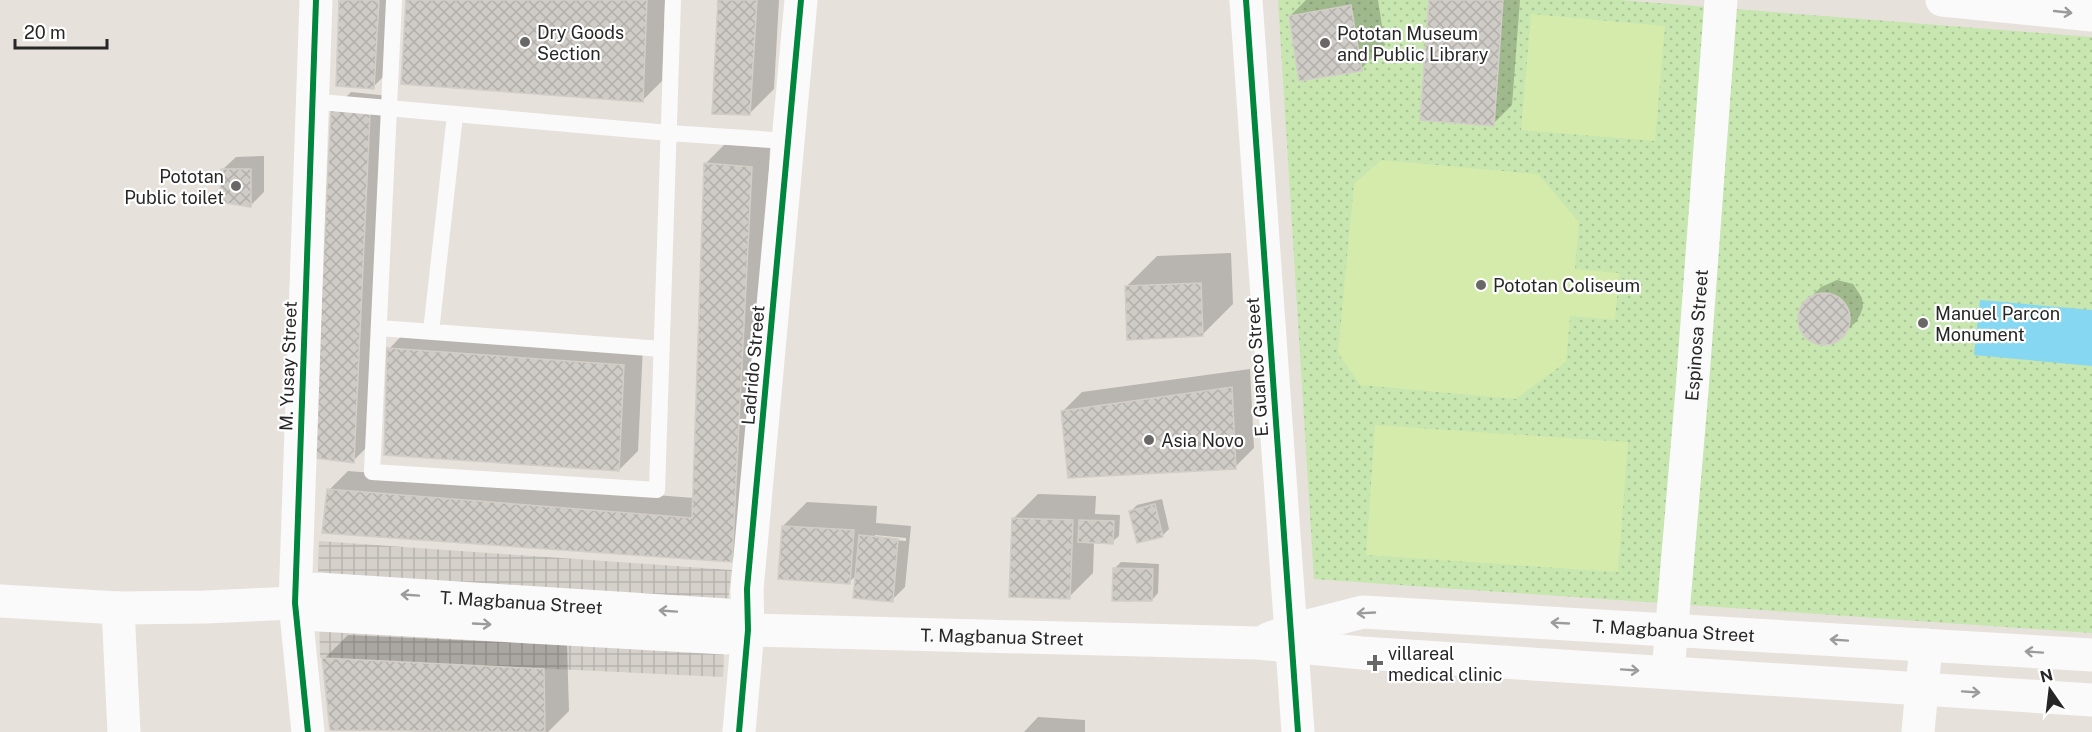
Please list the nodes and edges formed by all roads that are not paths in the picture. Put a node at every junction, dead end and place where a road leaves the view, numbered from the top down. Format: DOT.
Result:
graph roads {
  1 [pos="316,0"];
  2 [pos="394,0"];
  3 [pos="673,0"];
  4 [pos="801,0"];
  5 [pos="1246,0"];
  6 [pos="1721,0"];
  7 [pos="1942,0"];
  8 [pos="2092,15"];
  9 [pos="312,98"];
  10 [pos="389,109"];
  11 [pos="455,115"];
  12 [pos="669,133"];
  13 [pos="788,141"];
  14 [pos="379,328"];
  15 [pos="431,332"];
  16 [pos="662,349"];
  17 [pos="0,602"];
  18 [pos="294,603"];
  19 [pos="118,608"];
  20 [pos="1672,629"];
  21 [pos="748,630"];
  22 [pos="1292,638"];
  23 [pos="1926,645"];
  24 [pos="2092,655"];
  25 [pos="1668,672"];
  26 [pos="1922,689"];
  27 [pos="2092,700"];
  28 [pos="124,732"];
  29 [pos="308,732"];
  30 [pos="739,732"];
  31 [pos="1298,732"];
  32 [pos="1918,732"];
  1 -- 9 [label="street, M. Yusay Street"];
  2 -- 10 [label="lane"];
  3 -- 12 [label="lane"];
  4 -- 13 [label="street, Ladrido Street"];
  5 -- 22 [label="street, E. Guanco Street"];
  6 -- 20 [label="street, Espinosa Street"];
  7 -- 8 [label="street, one-way"];
  9 -- 10 [label="lane"];
  9 -- 18 [label="street, M. Yusay Street"];
  10 -- 11 [label="lane"];
  10 -- 14 [label="lane"];
  11 -- 12 [label="lane"];
  11 -- 15 [label="lane"];
  12 -- 13 [label="lane"];
  12 -- 16 [label="lane"];
  13 -- 21 [label="street, Ladrido Street"];
  14 -- 15 [label="lane"];
  14 -- 16 [label="lane"];
  15 -- 16 [label="lane"];
  17 -- 19 [label="street, T. Magbanua Street"];
  18 -- 19 [label="street, T. Magbanua Street"];
  18 -- 21 [label="street, T. Magbanua Street"];
  18 -- 29 [label="street, M. Yusay Street"];
  19 -- 28 [label="street"];
  20 -- 22 [label="street, T. Magbanua Street, one-way"];
  23 -- 20 [label="street, T. Magbanua Street, one-way"];
  20 -- 25 [label="street, Espinosa Street"];
  21 -- 22 [label="street, T. Magbanua Street"];
  21 -- 30 [label="street, Ladrido Street"];
  22 -- 25 [label="street, T. Magbanua Street, one-way"];
  22 -- 31 [label="street, E. Guanco Street"];
  24 -- 23 [label="street, T. Magbanua Street, one-way"];
  23 -- 26 [label="street"];
  25 -- 26 [label="street, T. Magbanua Street"];
  26 -- 27 [label="street, T. Magbanua Street, one-way"];
  26 -- 32 [label="street"];
}
